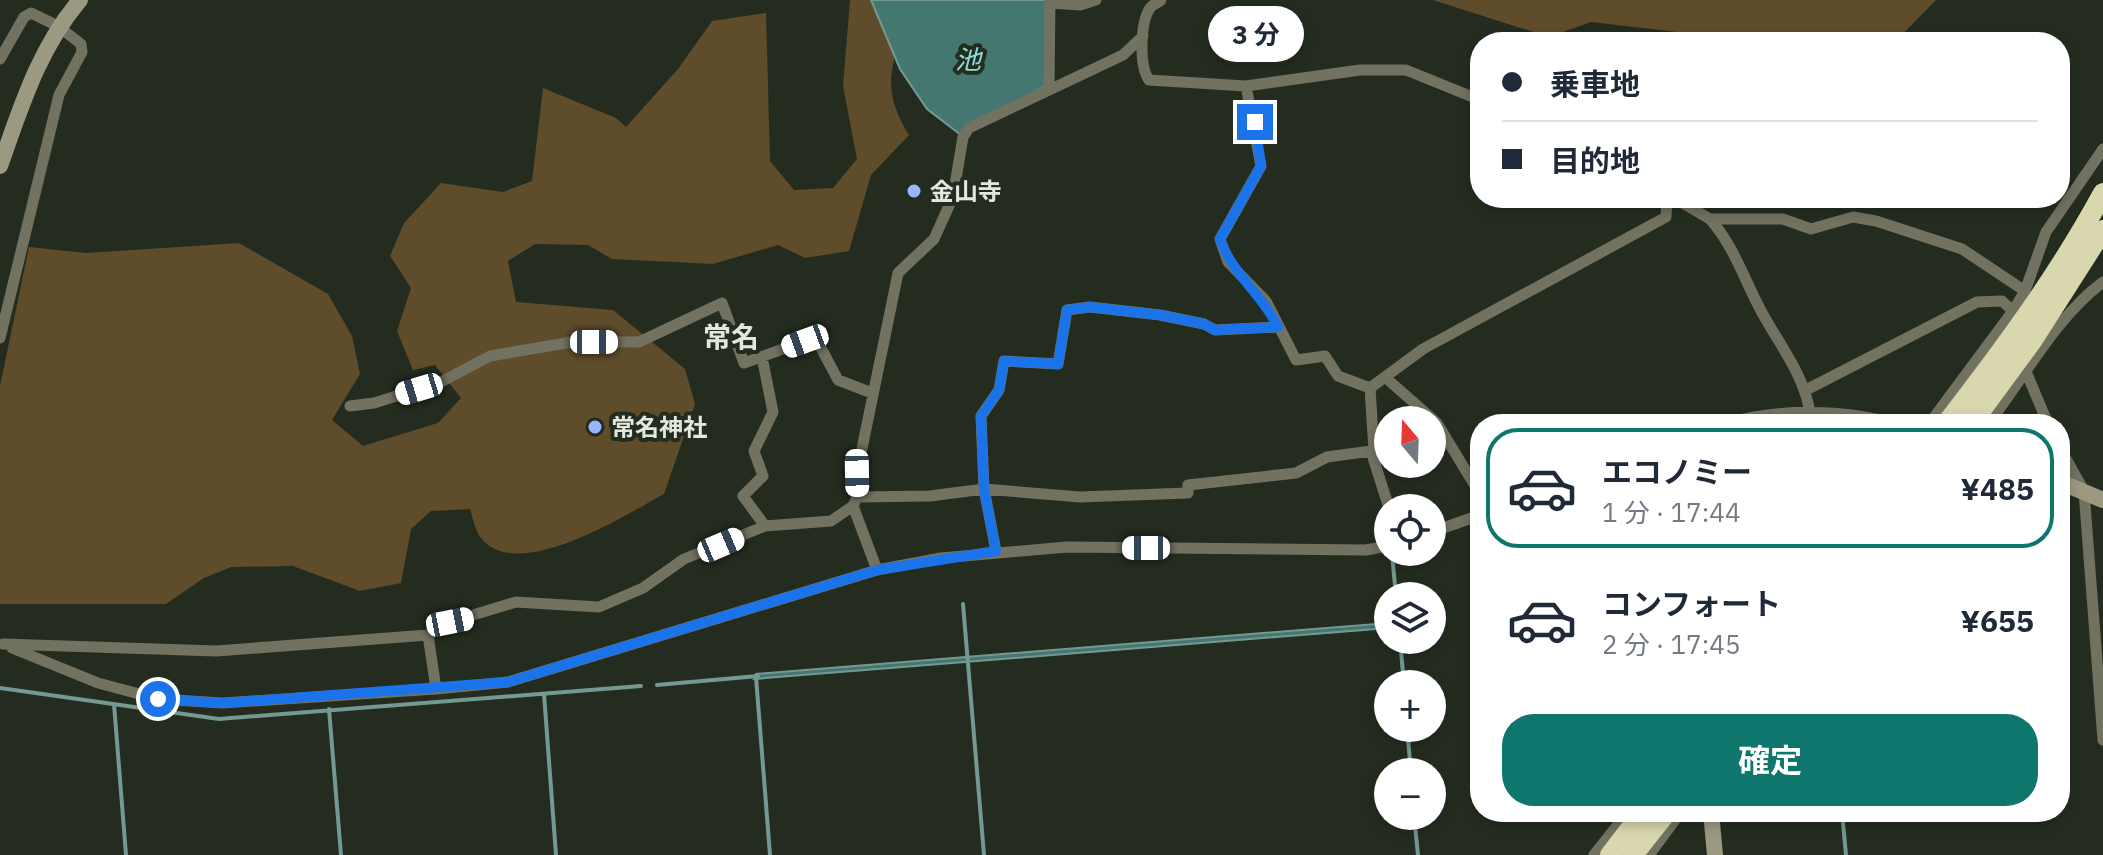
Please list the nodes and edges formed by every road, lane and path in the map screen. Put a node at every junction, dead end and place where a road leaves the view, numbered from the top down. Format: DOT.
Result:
graph roads {
  1 [pos="80,0"];
  2 [pos="1096,0"];
  3 [pos="1140,0"];
  4 [pos="1161,0"];
  5 [pos="1050,2"];
  6 [pos="1150,8"];
  7 [pos="58,26"];
  8 [pos="1143,36"];
  9 [pos="0,59"];
  10 [pos="1246,86"];
  11 [pos="1049,87"];
  12 [pos="1470,96"];
  13 [pos="2103,149"];
  14 [pos="0,166"];
  15 [pos="2103,193"];
  16 [pos="2070,197"];
  17 [pos="1666,208"];
  18 [pos="1691,208"];
  19 [pos="2062,208"];
  20 [pos="1710,219"];
  21 [pos="2103,230"];
  22 [pos="2083,248"];
  23 [pos="2103,282"];
  24 [pos="2025,291"];
  25 [pos="2013,311"];
  26 [pos="1278,327"];
  27 [pos="0,338"];
  28 [pos="762,357"];
  29 [pos="2027,374"];
  30 [pos="1386,378"];
  31 [pos="1370,388"];
  32 [pos="1806,390"];
  33 [pos="872,393"];
  34 [pos="350,406"];
  35 [pos="1810,413"];
  36 [pos="1802,414"];
  37 [pos="1829,414"];
  38 [pos="1936,414"];
  39 [pos="1954,414"];
  40 [pos="1978,414"];
  41 [pos="1996,414"];
  42 [pos="2044,414"];
  43 [pos="1371,451"];
  44 [pos="2070,466"];
  45 [pos="1470,477"];
  46 [pos="2070,486"];
  47 [pos="984,489"];
  48 [pos="2084,491"];
  49 [pos="1385,494"];
  50 [pos="2103,500"];
  51 [pos="855,501"];
  52 [pos="1470,519"];
  53 [pos="765,526"];
  54 [pos="1446,527"];
  55 [pos="1374,549"];
  56 [pos="996,551"];
  57 [pos="877,570"];
  58 [pos="428,635"];
  59 [pos="2,644"];
  60 [pos="436,689"];
  61 [pos="2103,740"];
  62 [pos="1620,822"];
  63 [pos="1635,822"];
  64 [pos="1659,822"];
  65 [pos="1674,822"];
  66 [pos="1712,822"];
  67 [pos="1594,855"];
  68 [pos="1610,855"];
  69 [pos="1633,855"];
  70 [pos="1649,855"];
  71 [pos="1715,855"];
  1 -- 7 [label="street"];
  2 -- 5 [label="street"];
  3 -- 6 [label="street"];
  4 -- 6 [label="street"];
  5 -- 11 [label="street"];
  6 -- 8 [label="street"];
  7 -- 9 [label="street"];
  7 -- 14 [label="street"];
  7 -- 27 [label="street"];
  8 -- 10 [label="street"];
  8 -- 11 [label="street"];
  10 -- 12 [label="street"];
  10 -- 26 [label="street"];
  11 -- 33 [label="street"];
  13 -- 16 [label="street"];
  15 -- 22 [label="highway"];
  17 -- 30 [label="street"];
  18 -- 20 [label="street"];
  19 -- 24 [label="street"];
  20 -- 24 [label="street"];
  20 -- 32 [label="street"];
  21 -- 22 [label="highway"];
  22 -- 39 [label="highway"];
  22 -- 40 [label="highway"];
  23 -- 29 [label="street"];
  24 -- 25 [label="street"];
  25 -- 32 [label="street"];
  25 -- 38 [label="street"];
  26 -- 31 [label="street"];
  26 -- 47 [label="street"];
  28 -- 33 [label="street"];
  28 -- 34 [label="street"];
  28 -- 53 [label="street"];
  29 -- 41 [label="street"];
  29 -- 42 [label="street"];
  30 -- 31 [label="street"];
  30 -- 45 [label="street"];
  31 -- 43 [label="street"];
  32 -- 35 [label="street"];
  33 -- 51 [label="street"];
  35 -- 36 [label="street"];
  35 -- 37 [label="street"];
  43 -- 47 [label="street"];
  43 -- 49 [label="street"];
  44 -- 48 [label="street"];
  46 -- 48 [label="street"];
  47 -- 51 [label="street"];
  47 -- 56 [label="street"];
  48 -- 50 [label="street"];
  48 -- 61 [label="street"];
  51 -- 53 [label="street"];
  51 -- 57 [label="street"];
  52 -- 54 [label="street"];
  53 -- 58 [label="street"];
  55 -- 56 [label="street"];
  56 -- 57 [label="street"];
  57 -- 60 [label="street"];
  58 -- 59 [label="street"];
  58 -- 60 [label="street"];
  59 -- 60 [label="street"];
  62 -- 67 [label="street"];
  63 -- 68 [label="highway"];
  64 -- 69 [label="highway"];
  65 -- 70 [label="street"];
  66 -- 71 [label="street"];
}
